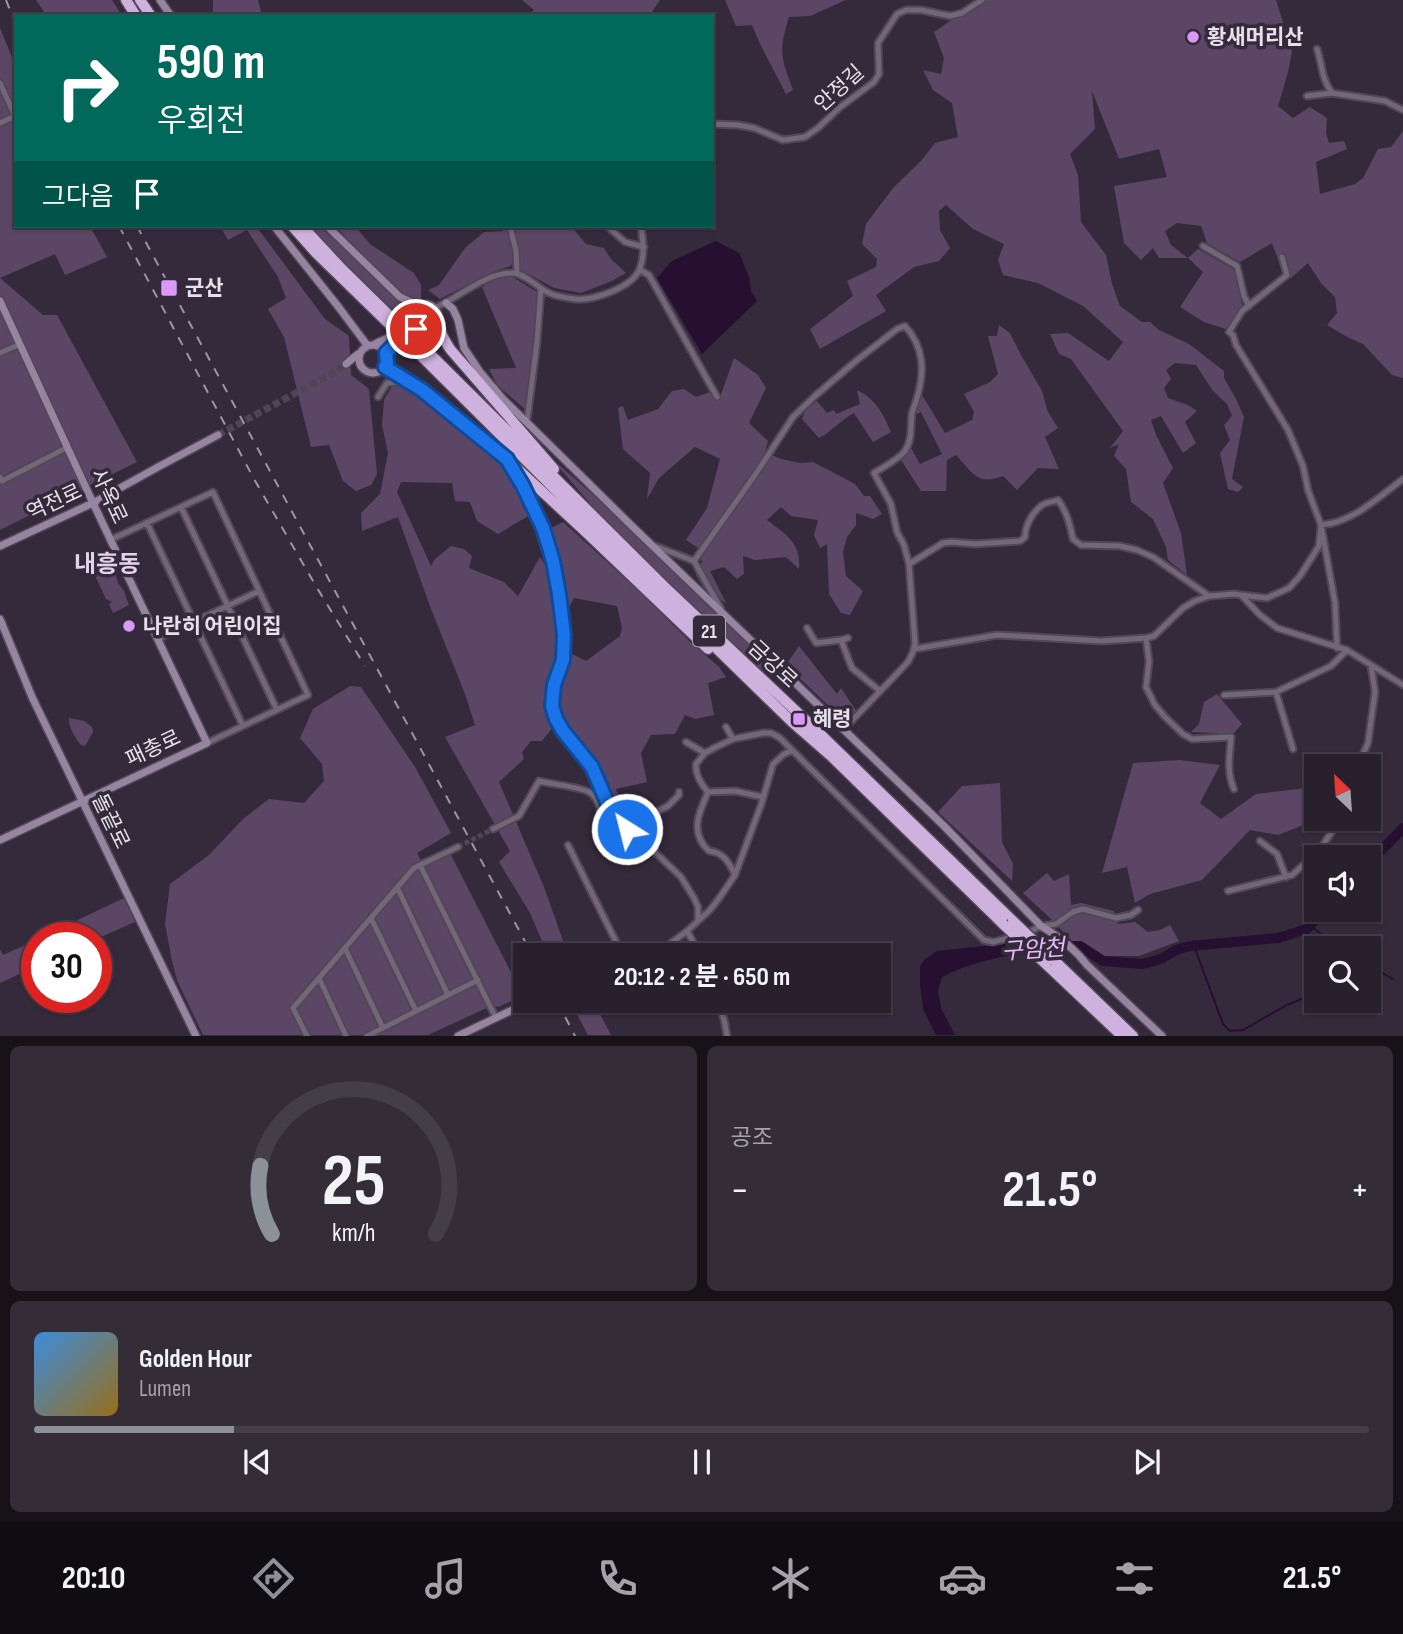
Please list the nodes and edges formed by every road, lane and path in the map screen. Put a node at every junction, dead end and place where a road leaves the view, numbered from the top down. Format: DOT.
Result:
graph roads {
  1 [pos="982,0"];
  2 [pos="1317,49"];
  3 [pos="0,83"];
  4 [pos="1332,93"];
  5 [pos="1307,96"];
  6 [pos="1403,110"];
  7 [pos="14,114"];
  8 [pos="714,124"];
  9 [pos="276,228"];
  10 [pos="294,228"];
  11 [pos="304,228"];
  12 [pos="329,228"];
  13 [pos="510,228"];
  14 [pos="609,228"];
  15 [pos="642,228"];
  16 [pos="1203,246"];
  17 [pos="644,247"];
  18 [pos="1282,257"];
  19 [pos="640,270"];
  20 [pos="517,272"];
  21 [pos="541,288"];
  22 [pos="0,301"];
  23 [pos="446,303"];
  24 [pos="419,306"];
  25 [pos="1249,306"];
  26 [pos="435,308"];
  27 [pos="439,320"];
  28 [pos="391,321"];
  29 [pos="411,321"];
  30 [pos="411,335"];
  31 [pos="20,344"];
  32 [pos="371,345"];
  33 [pos="0,353"];
  34 [pos="386,353"];
  35 [pos="358,354"];
  36 [pos="360,366"];
  37 [pos="385,367"];
  38 [pos="408,381"];
  39 [pos="378,397"];
  40 [pos="717,397"];
  41 [pos="527,421"];
  42 [pos="218,435"];
  43 [pos="68,447"];
  44 [pos="507,459"];
  45 [pos="0,477"];
  46 [pos="1403,479"];
  47 [pos="93,503"];
  48 [pos="181,507"];
  49 [pos="147,523"];
  50 [pos="602,525"];
  51 [pos="1321,525"];
  52 [pos="110,540"];
  53 [pos="652,545"];
  54 [pos="0,546"];
  55 [pos="694,561"];
  56 [pos="909,564"];
  57 [pos="259,591"];
  58 [pos="1241,595"];
  59 [pos="1209,596"];
  60 [pos="228,606"];
  61 [pos="724,614"];
  62 [pos="0,619"];
  63 [pos="194,622"];
  64 [pos="807,628"];
  65 [pos="848,638"];
  66 [pos="1146,638"];
  67 [pos="158,639"];
  68 [pos="841,640"];
  69 [pos="1337,648"];
  70 [pos="914,649"];
  71 [pos="1347,650"];
  72 [pos="1371,664"];
  73 [pos="1403,685"];
  74 [pos="880,691"];
  75 [pos="1276,692"];
  76 [pos="1224,695"];
  77 [pos="277,710"];
  78 [pos="792,722"];
  79 [pos="243,726"];
  80 [pos="726,727"];
  81 [pos="844,729"];
  82 [pos="733,739"];
  83 [pos="686,742"];
  84 [pos="207,743"];
  85 [pos="1293,749"];
  86 [pos="791,751"];
  87 [pos="705,753"];
  88 [pos="1363,754"];
  89 [pos="1234,789"];
  90 [pos="679,792"];
  91 [pos="708,792"];
  92 [pos="763,797"];
  93 [pos="82,801"];
  94 [pos="624,827"];
  95 [pos="493,829"];
  96 [pos="1332,831"];
  97 [pos="635,833"];
  98 [pos="0,840"];
  99 [pos="1260,841"];
  100 [pos="568,845"];
  101 [pos="458,847"];
  102 [pos="420,865"];
  103 [pos="734,874"];
  104 [pos="1286,877"];
  105 [pos="397,887"];
  106 [pos="1227,891"];
  107 [pos="1138,910"];
  108 [pos="371,918"];
  109 [pos="698,920"];
  110 [pos="1008,922"];
  111 [pos="1041,926"];
  112 [pos="687,931"];
  113 [pos="617,943"];
  114 [pos="672,943"];
  115 [pos="694,943"];
  116 [pos="345,948"];
  117 [pos="319,978"];
  118 [pos="478,980"];
  119 [pos="1081,993"];
  120 [pos="448,995"];
  121 [pos="513,1010"];
  122 [pos="416,1011"];
  123 [pos="722,1013"];
  124 [pos="496,1018"];
  125 [pos="383,1028"];
  126 [pos="196,1035"];
  127 [pos="307,1035"];
  128 [pos="346,1035"];
  129 [pos="368,1035"];
  130 [pos="458,1035"];
  131 [pos="727,1035"];
  132 [pos="1115,1035"];
  133 [pos="1122,1035"];
  134 [pos="1135,1035"];
  135 [pos="1162,1035"];
  1 -- 8 [label="street, 안정길"];
  2 -- 4 [label="street"];
  3 -- 7 [label="street"];
  4 -- 5 [label="street"];
  4 -- 6 [label="street"];
  9 -- 32 [label="street"];
  10 -- 28 [label="highway, 금강로 / 21"];
  11 -- 28 [label="highway, 금강로 / 21"];
  12 -- 24 [label="street"];
  13 -- 20 [label="street"];
  14 -- 17 [label="street"];
  15 -- 17 [label="street"];
  16 -- 25 [label="street"];
  17 -- 19 [label="street"];
  18 -- 25 [label="street"];
  19 -- 21 [label="street"];
  19 -- 40 [label="street"];
  20 -- 21 [label="street"];
  20 -- 23 [label="street"];
  21 -- 41 [label="street"];
  22 -- 31 [label="street, 사옥로"];
  23 -- 26 [label="street"];
  23 -- 41 [label="street"];
  24 -- 26 [label="street"];
  24 -- 29 [label="street"];
  25 -- 51 [label="street"];
  26 -- 27 [label="street"];
  27 -- 30 [label="street"];
  27 -- 50 [label="highway"];
  28 -- 30 [label="highway, 금강로 / 21, bridge"];
  29 -- 30 [label="street"];
  29 -- 32 [label="street"];
  30 -- 34 [label="street"];
  30 -- 50 [label="highway, 금강로 / 21"];
  30 -- 78 [label="highway, 금강로 / 21"];
  31 -- 33 [label="street"];
  31 -- 43 [label="street, 사옥로"];
  32 -- 34 [label="street"];
  32 -- 35 [label="street"];
  34 -- 37 [label="street"];
  35 -- 36 [label="street"];
  35 -- 36 [label="street"];
  36 -- 37 [label="street"];
  37 -- 38 [label="street"];
  38 -- 39 [label="street"];
  38 -- 44 [label="street"];
  41 -- 53 [label="street"];
  42 -- 47 [label="street, 역전로"];
  43 -- 45 [label="street"];
  43 -- 47 [label="street, 사옥로"];
  44 -- 78 [label="highway"];
  44 -- 94 [label="street"];
  46 -- 51 [label="street"];
  47 -- 52 [label="street, 사옥로"];
  47 -- 54 [label="street, 역전로"];
  48 -- 49 [label="street"];
  48 -- 57 [label="street"];
  48 -- 60 [label="street"];
  49 -- 52 [label="street"];
  49 -- 63 [label="street"];
  50 -- 110 [label="highway, 금강로 / 21"];
  51 -- 58 [label="street"];
  51 -- 69 [label="street"];
  52 -- 67 [label="street, 사옥로"];
  53 -- 55 [label="street"];
  53 -- 61 [label="street"];
  55 -- 56 [label="street"];
  55 -- 61 [label="street"];
  56 -- 59 [label="street"];
  56 -- 70 [label="street"];
  57 -- 60 [label="street"];
  57 -- 77 [label="street"];
  58 -- 59 [label="street"];
  58 -- 69 [label="street"];
  59 -- 66 [label="street"];
  60 -- 63 [label="street"];
  60 -- 77 [label="street"];
  61 -- 81 [label="street"];
  62 -- 93 [label="street, 돌끝로"];
  63 -- 67 [label="street"];
  63 -- 79 [label="street"];
  64 -- 68 [label="street"];
  65 -- 68 [label="street"];
  66 -- 70 [label="street"];
  66 -- 89 [label="street"];
  67 -- 84 [label="street, 사옥로"];
  68 -- 74 [label="street"];
  69 -- 71 [label="street"];
  70 -- 74 [label="street"];
  71 -- 72 [label="street"];
  71 -- 75 [label="street"];
  72 -- 73 [label="street"];
  72 -- 88 [label="street"];
  74 -- 81 [label="street"];
  75 -- 76 [label="street"];
  75 -- 85 [label="street"];
  77 -- 79 [label="street"];
  78 -- 110 [label="highway, 금강로 / 21"];
  79 -- 84 [label="street"];
  80 -- 82 [label="street"];
  81 -- 111 [label="street"];
  82 -- 86 [label="street"];
  82 -- 87 [label="street"];
  83 -- 87 [label="street"];
  84 -- 93 [label="street, 패총로"];
  86 -- 92 [label="street"];
  86 -- 111 [label="street"];
  87 -- 91 [label="street"];
  90 -- 97 [label="street"];
  91 -- 92 [label="street"];
  91 -- 103 [label="street"];
  92 -- 103 [label="street"];
  93 -- 98 [label="street, 패총로"];
  93 -- 126 [label="street, 돌끝로"];
  94 -- 95 [label="street"];
  94 -- 97 [label="street"];
  96 -- 104 [label="street"];
  97 -- 109 [label="street"];
  99 -- 104 [label="street"];
  100 -- 113 [label="street"];
  101 -- 102 [label="street"];
  102 -- 105 [label="street"];
  102 -- 118 [label="street"];
  103 -- 109 [label="street"];
  104 -- 106 [label="street"];
  105 -- 108 [label="street"];
  105 -- 120 [label="street"];
  107 -- 111 [label="street"];
  108 -- 116 [label="street"];
  108 -- 122 [label="street"];
  109 -- 112 [label="street"];
  110 -- 119 [label="highway, 금강로 / 21, bridge"];
  111 -- 135 [label="street"];
  112 -- 114 [label="street"];
  112 -- 115 [label="street"];
  116 -- 117 [label="street"];
  116 -- 125 [label="street"];
  117 -- 127 [label="street"];
  117 -- 128 [label="street"];
  118 -- 120 [label="street"];
  118 -- 124 [label="street"];
  119 -- 132 [label="highway"];
  119 -- 133 [label="highway, 금강로"];
  119 -- 134 [label="highway"];
  120 -- 122 [label="street"];
  121 -- 124 [label="street"];
  122 -- 125 [label="street"];
  123 -- 131 [label="street"];
  124 -- 130 [label="street"];
  125 -- 129 [label="street"];
}
